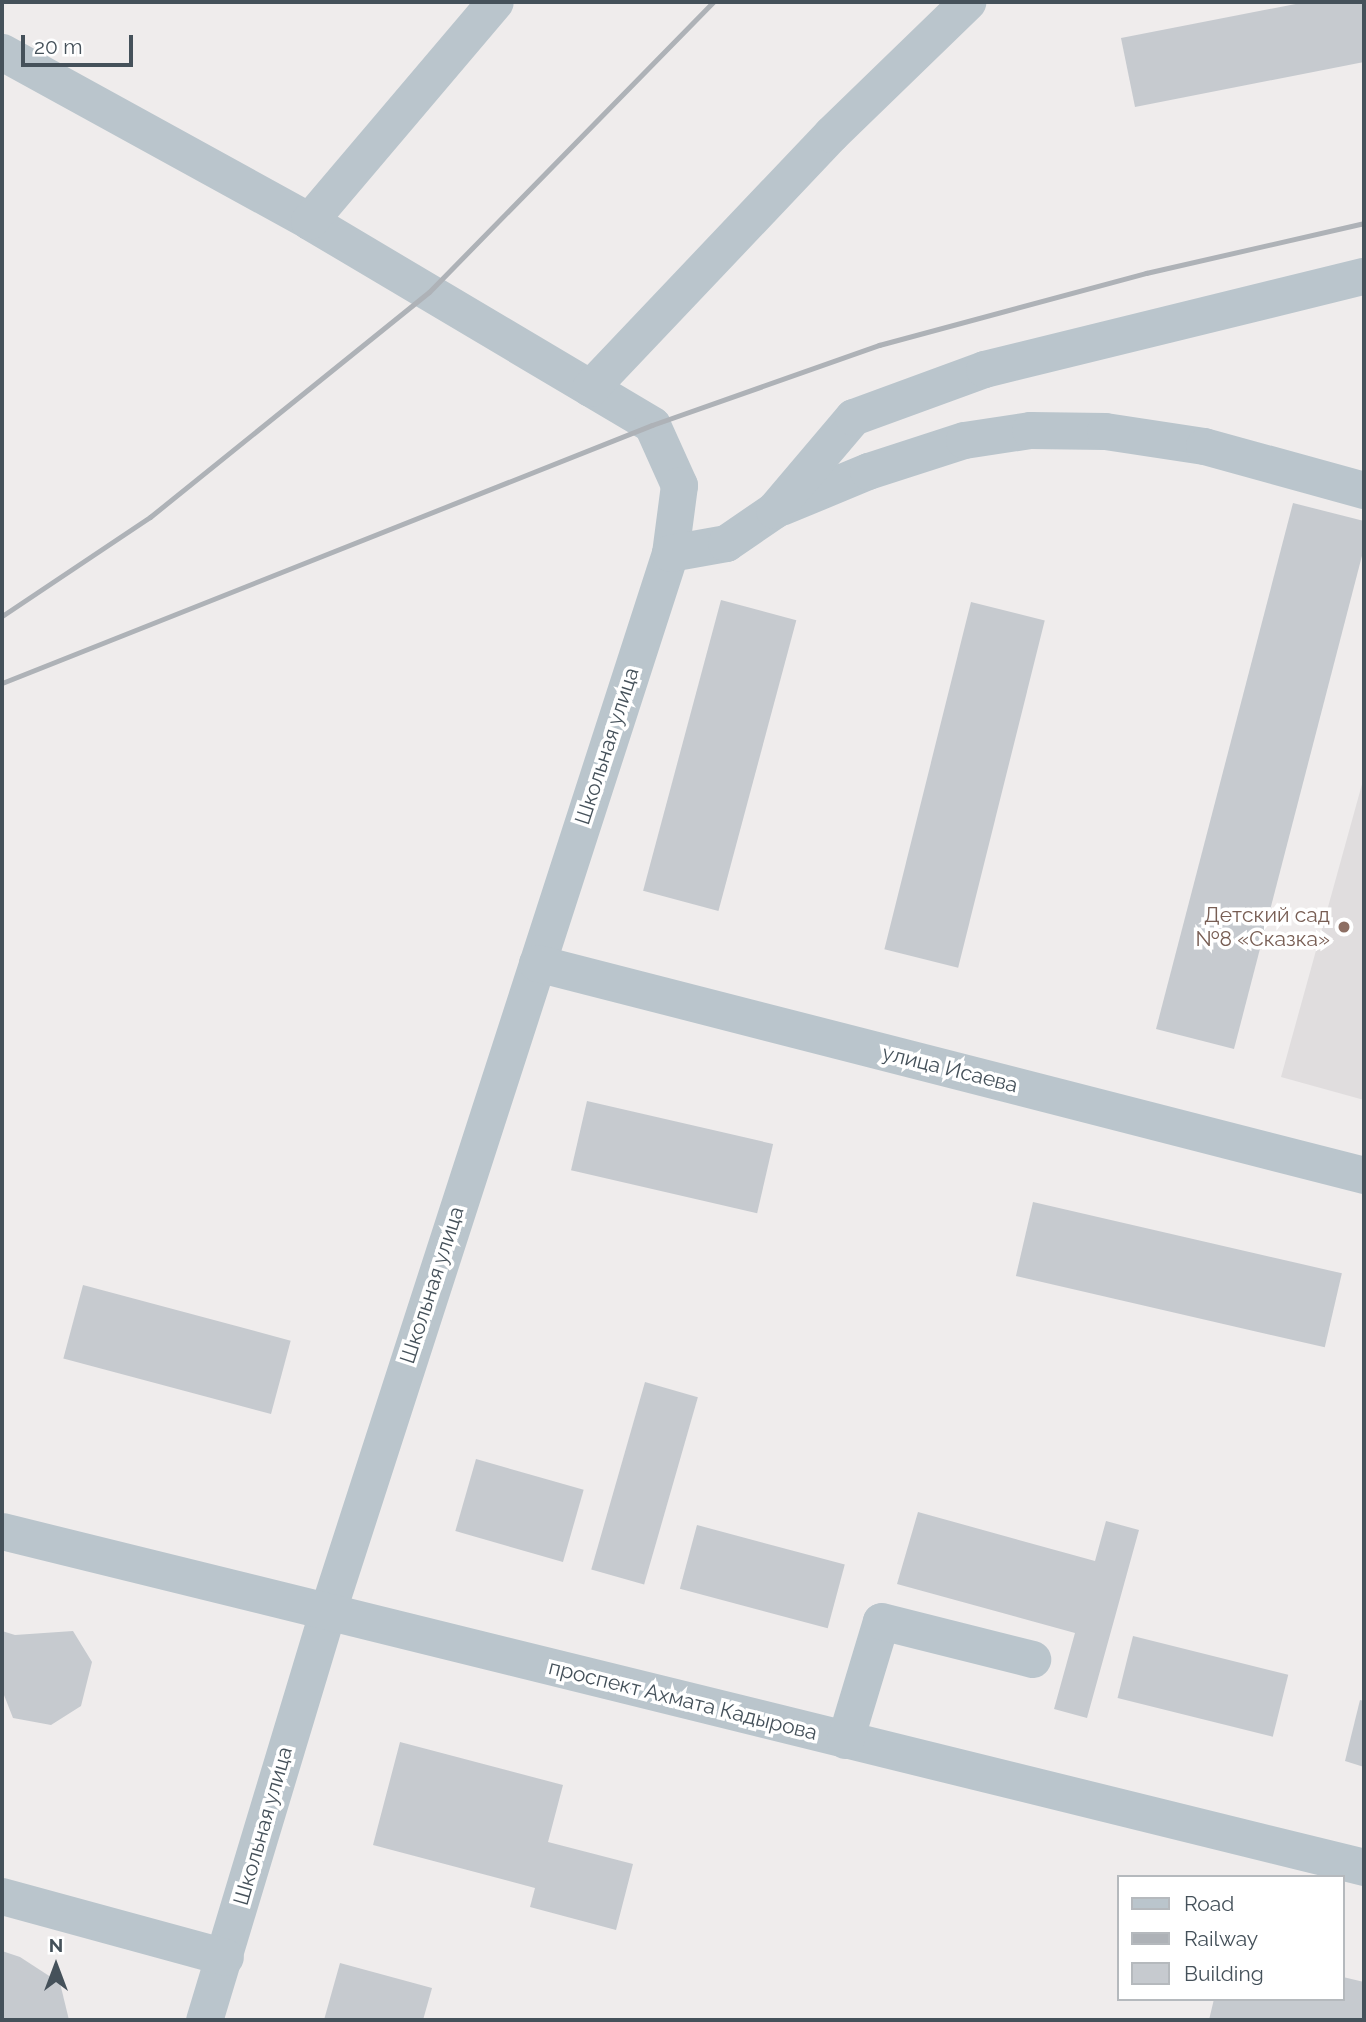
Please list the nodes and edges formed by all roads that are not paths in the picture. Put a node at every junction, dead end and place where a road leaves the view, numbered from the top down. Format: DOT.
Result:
graph roads {
  1 [pos="495,2"];
  2 [pos="967,2"];
  3 [pos="2,52"];
  4 [pos="309,221"];
  5 [pos="1364,276"];
  6 [pos="590,388"];
  7 [pos="1364,490"];
  8 [pos="774,510"];
  9 [pos="670,553"];
  10 [pos="537,963"];
  11 [pos="1364,1175"];
  12 [pos="2,1531"];
  13 [pos="327,1613"];
  14 [pos="1032,1659"];
  15 [pos="845,1740"];
  16 [pos="1364,1867"];
  17 [pos="2,1896"];
  18 [pos="225,1956"];
  19 [pos="204,2020"];
  1 -- 4 [label="street"];
  2 -- 6 [label="street"];
  3 -- 4 [label="street, Школьная улица"];
  4 -- 6 [label="street, Школьная улица"];
  5 -- 8 [label="street"];
  6 -- 9 [label="street, Школьная улица"];
  7 -- 8 [label="street"];
  8 -- 9 [label="street"];
  9 -- 10 [label="street, Школьная улица"];
  10 -- 11 [label="street, улица Исаева"];
  10 -- 13 [label="street, Школьная улица"];
  12 -- 13 [label="street, проспект Ахмата Кадырова"];
  13 -- 15 [label="street, проспект Ахмата Кадырова"];
  13 -- 18 [label="street, Школьная улица"];
  14 -- 15 [label="street"];
  15 -- 16 [label="street, проспект Ахмата Кадырова"];
  17 -- 18 [label="street"];
  18 -- 19 [label="street, Школьная улица"];
}
